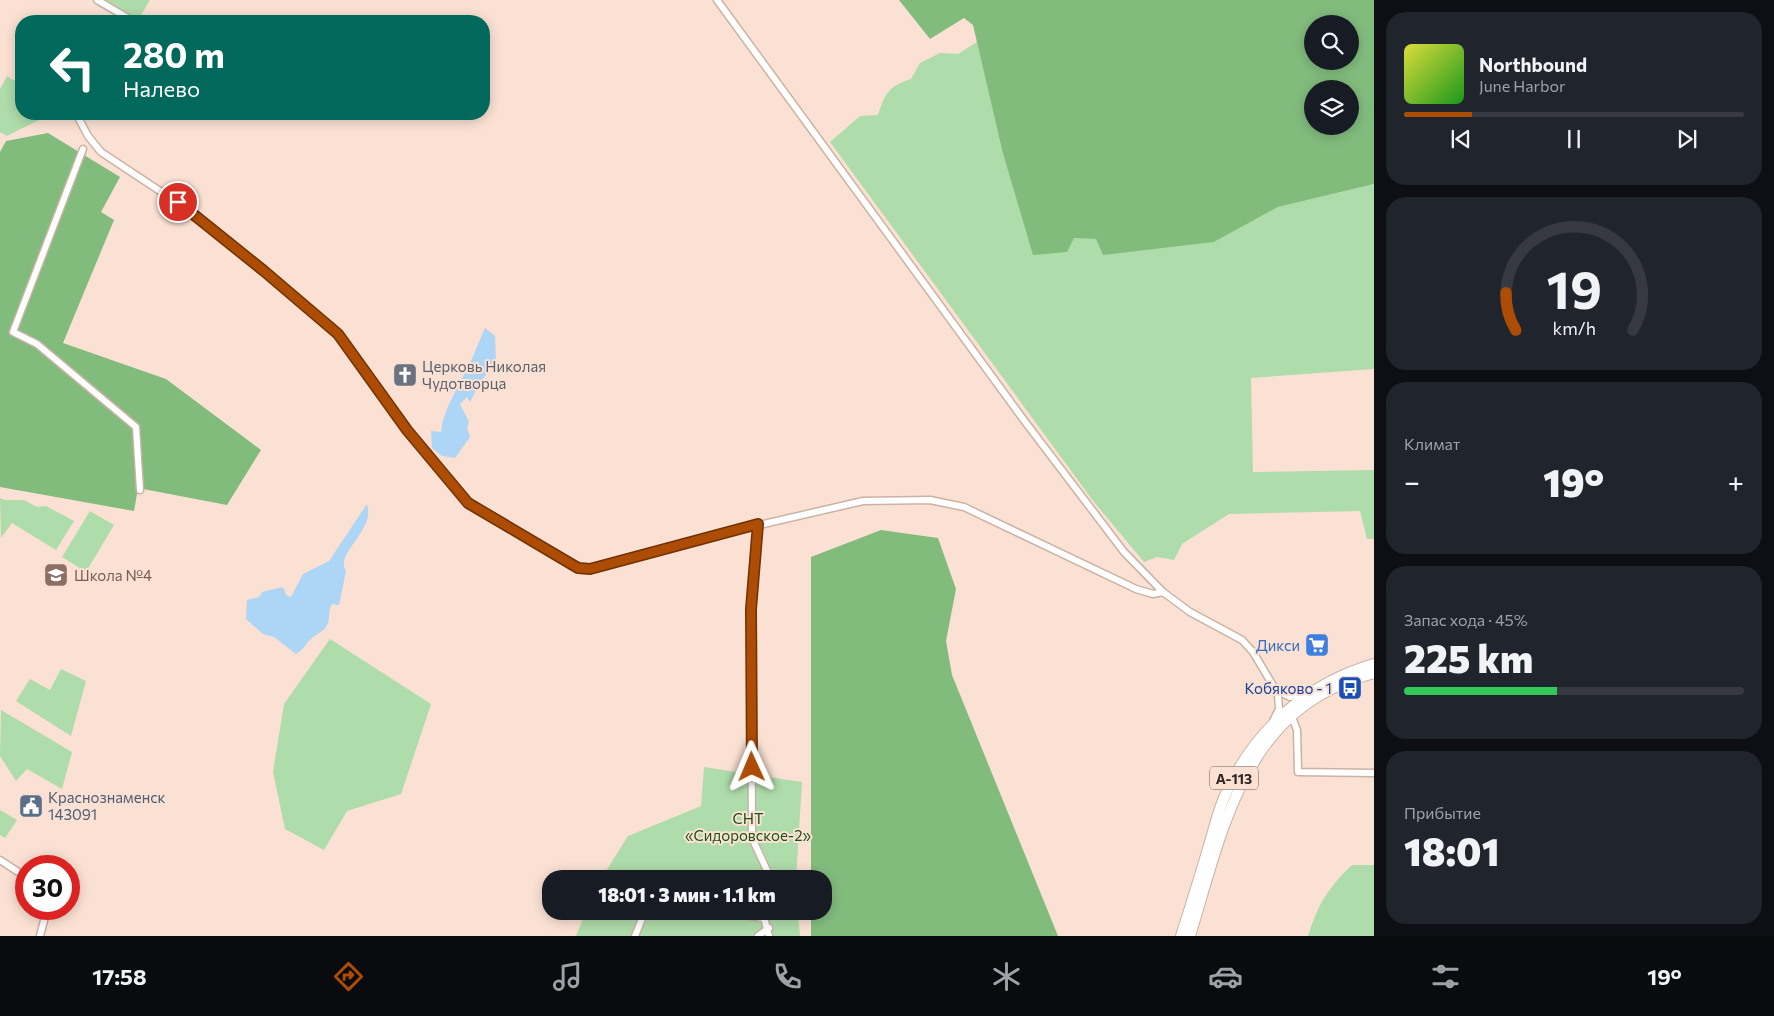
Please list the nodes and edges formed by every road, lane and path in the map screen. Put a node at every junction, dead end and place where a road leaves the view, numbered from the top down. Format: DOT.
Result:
graph roads {
  1 [pos="97,0"];
  2 [pos="717,0"];
  3 [pos="123,15"];
  4 [pos="80,120"];
  5 [pos="83,149"];
  6 [pos="140,490"];
  7 [pos="758,524"];
  8 [pos="1163,592"];
  9 [pos="1374,664"];
  10 [pos="1374,673"];
  11 [pos="1276,690"];
  12 [pos="1308,694"];
  13 [pos="1292,717"];
  14 [pos="1272,724"];
  15 [pos="1374,773"];
  16 [pos="0,860"];
  17 [pos="15,870"];
  18 [pos="767,870"];
  19 [pos="44,920"];
  20 [pos="641,920"];
  21 [pos="767,920"];
  22 [pos="769,928"];
  23 [pos="40,936"];
  24 [pos="635,936"];
  25 [pos="758,936"];
  26 [pos="769,936"];
  27 [pos="1181,936"];
  28 [pos="1190,936"];
  1 -- 3 [label="street"];
  2 -- 8 [label="street"];
  4 -- 7 [label="street"];
  5 -- 6 [label="street"];
  7 -- 8 [label="street"];
  7 -- 18 [label="street"];
  8 -- 11 [label="street"];
  9 -- 12 [label="highway, А-113"];
  10 -- 13 [label="highway, А-113"];
  11 -- 12 [label="street"];
  11 -- 14 [label="street"];
  12 -- 14 [label="highway, А-113"];
  13 -- 15 [label="street"];
  13 -- 28 [label="highway, А-113"];
  14 -- 27 [label="highway, А-113"];
  16 -- 17 [label="street"];
  19 -- 23 [label="street"];
  20 -- 24 [label="street"];
  21 -- 22 [label="street"];
  22 -- 25 [label="street"];
  22 -- 26 [label="street"];
}
